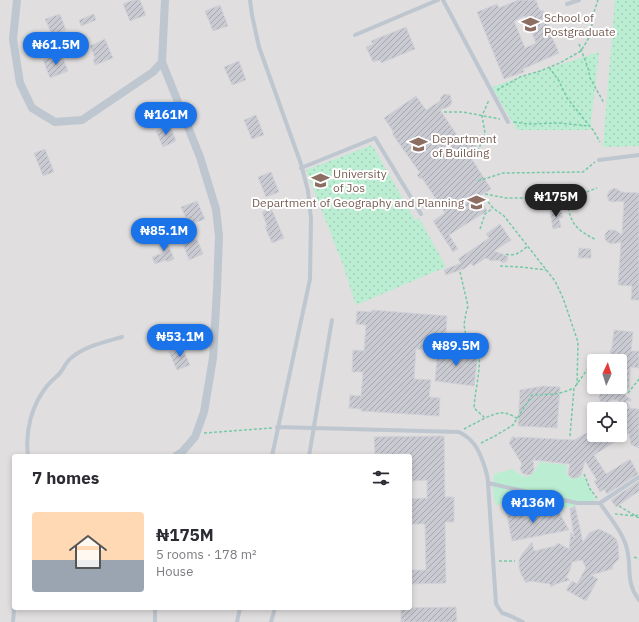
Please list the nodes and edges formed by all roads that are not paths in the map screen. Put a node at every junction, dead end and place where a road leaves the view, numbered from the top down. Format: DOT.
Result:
graph roads {
  1 [pos="17,0"];
  2 [pos="165,0"];
  3 [pos="250,0"];
  4 [pos="438,0"];
  5 [pos="443,0"];
  6 [pos="579,0"];
  7 [pos="567,4"];
  8 [pos="355,35"];
  9 [pos="162,62"];
  10 [pos="508,121"];
  11 [pos="639,155"];
  12 [pos="599,160"];
  13 [pos="301,168"];
  14 [pos="421,214"];
  15 [pos="332,320"];
  16 [pos="122,337"];
  17 [pos="277,428"];
  18 [pos="315,429"];
  19 [pos="28,454"];
  20 [pos="179,454"];
  21 [pos="272,454"];
  22 [pos="310,454"];
  23 [pos="639,478"];
  24 [pos="488,483"];
  25 [pos="600,503"];
  26 [pos="639,600"];
  27 [pos="14,610"];
  28 [pos="155,610"];
  29 [pos="240,610"];
  30 [pos="275,610"];
  31 [pos="13,622"];
  32 [pos="155,622"];
  33 [pos="238,622"];
  34 [pos="272,622"];
  35 [pos="523,622"];
  1 -- 9 [label="street"];
  2 -- 9 [label="street"];
  3 -- 13 [label="lane"];
  4 -- 8 [label="lane"];
  5 -- 10 [label="lane"];
  6 -- 7 [label="lane"];
  9 -- 20 [label="street"];
  11 -- 12 [label="lane"];
  13 -- 14 [label="lane"];
  13 -- 17 [label="lane"];
  15 -- 18 [label="lane"];
  16 -- 19 [label="lane"];
  17 -- 18 [label="lane"];
  17 -- 21 [label="lane"];
  18 -- 22 [label="lane"];
  18 -- 24 [label="lane"];
  23 -- 25 [label="lane"];
  24 -- 25 [label="lane"];
  24 -- 35 [label="lane"];
  25 -- 26 [label="lane"];
  27 -- 31 [label="lane"];
  28 -- 32 [label="lane"];
  29 -- 33 [label="lane"];
  30 -- 34 [label="lane"];
}
